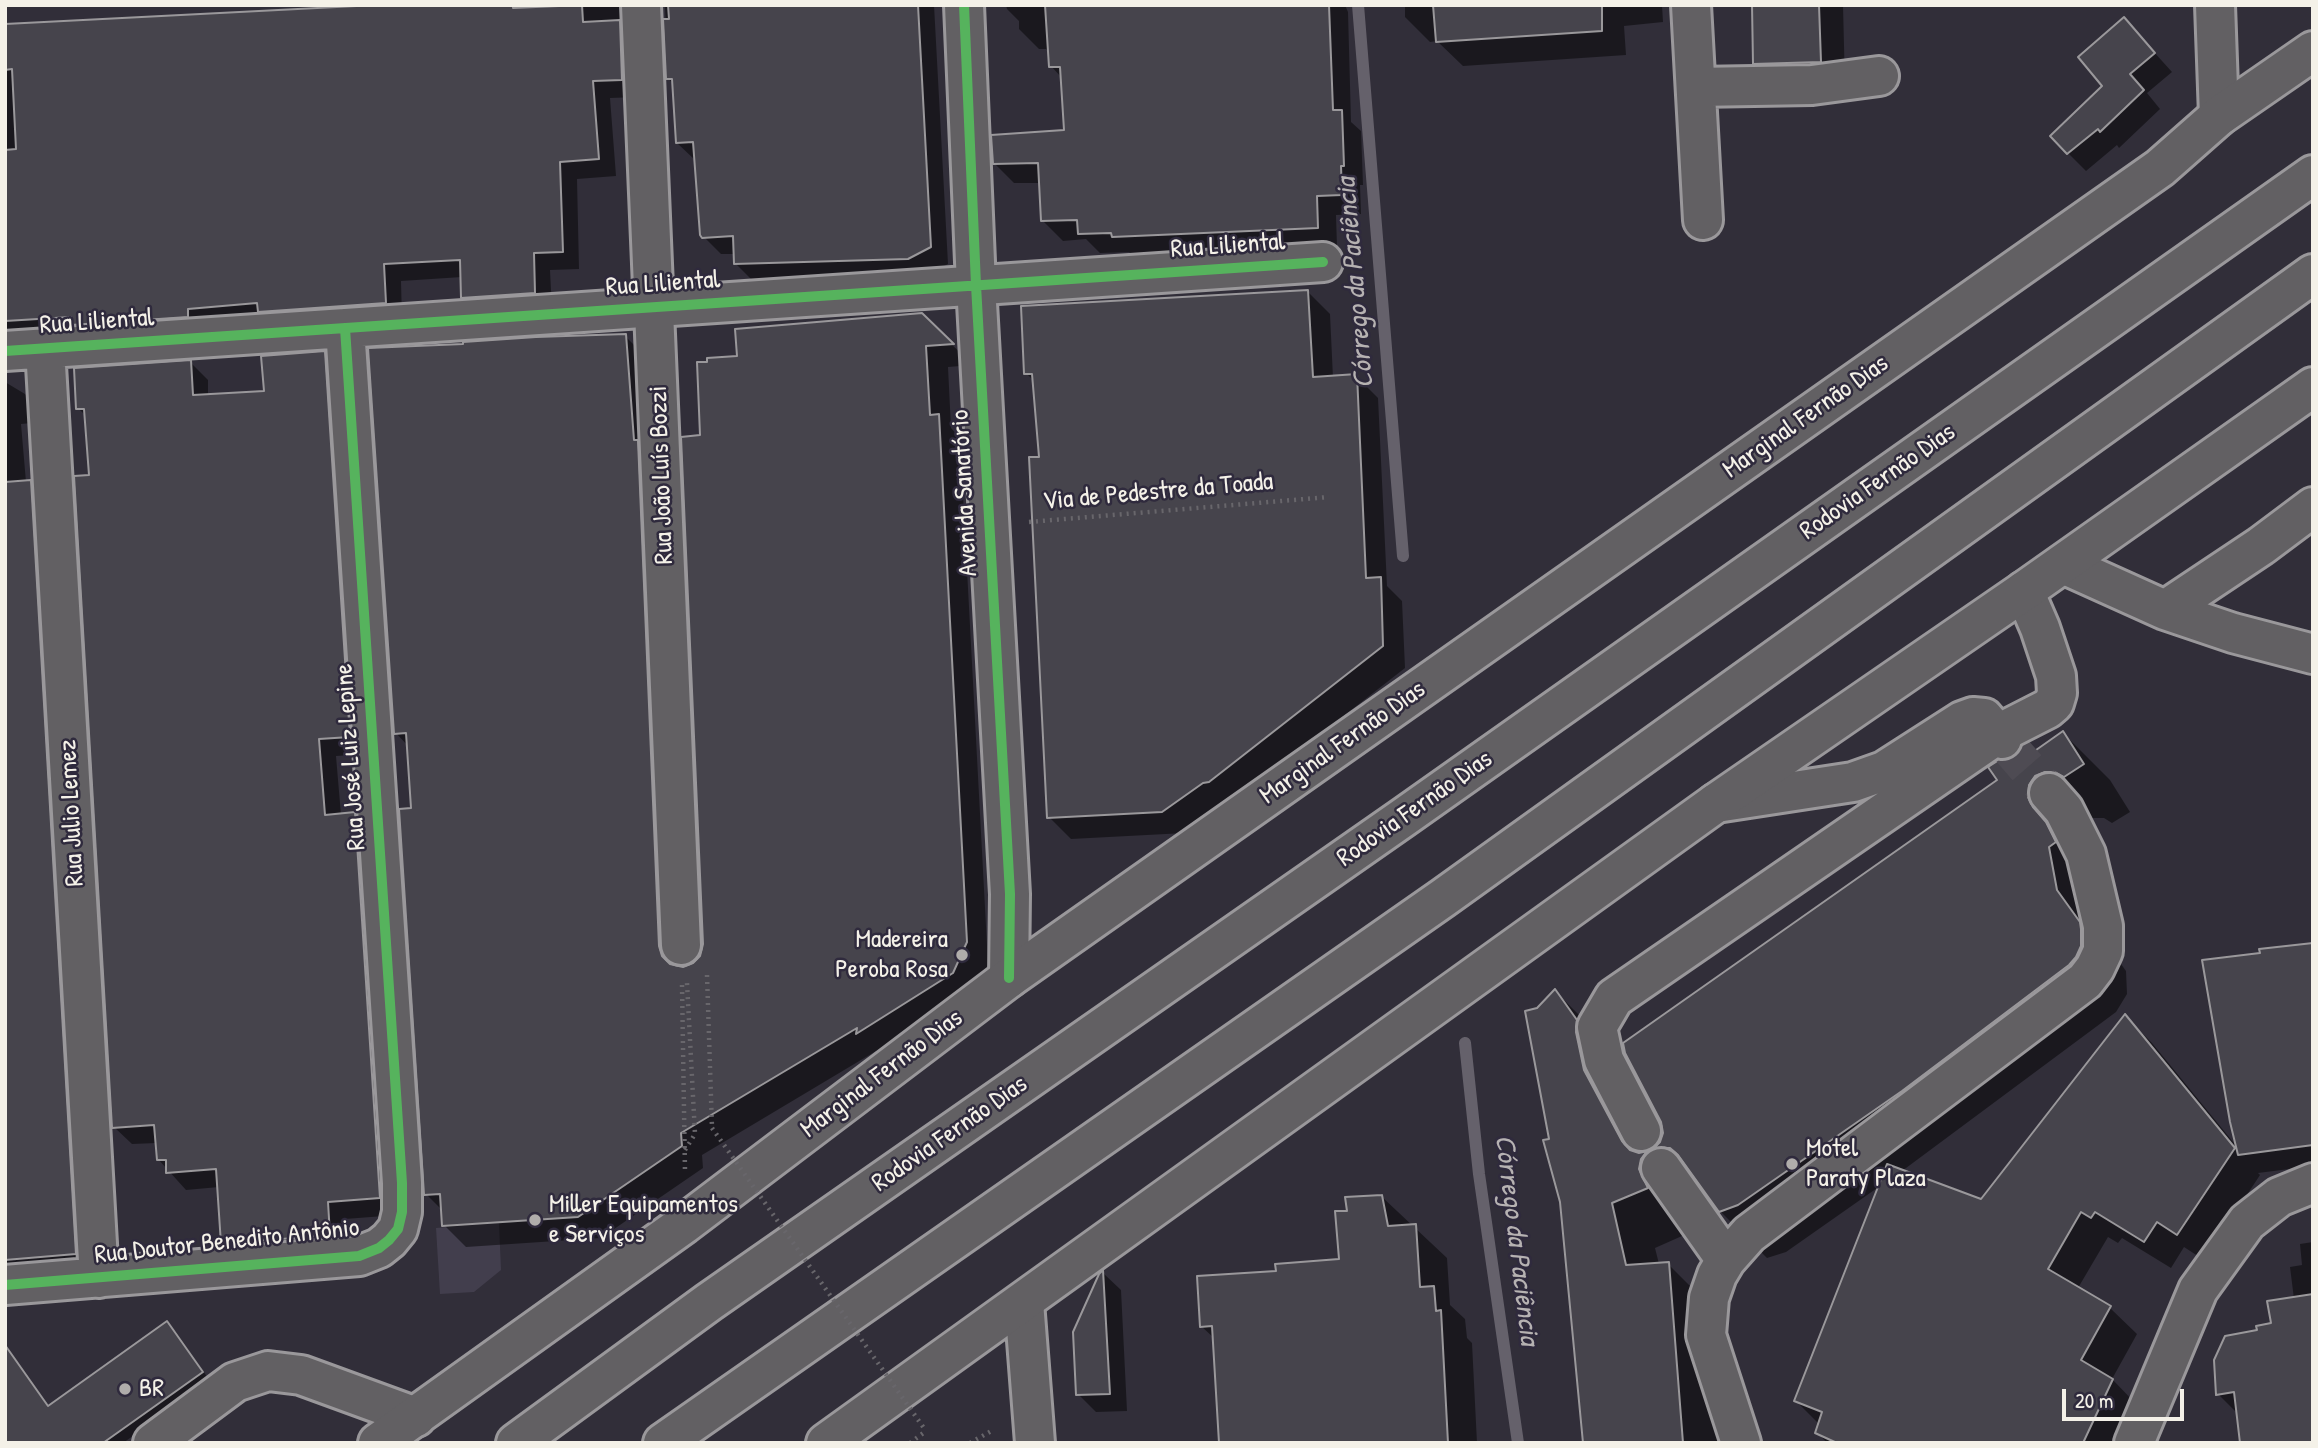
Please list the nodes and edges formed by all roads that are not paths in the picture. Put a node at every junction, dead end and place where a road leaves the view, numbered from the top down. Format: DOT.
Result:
graph roads {
  1 [pos="641,5"];
  2 [pos="964,5"];
  3 [pos="1691,5"];
  4 [pos="2215,5"];
  5 [pos="2313,51"];
  6 [pos="1879,76"];
  7 [pos="1696,87"];
  8 [pos="2219,116"];
  9 [pos="2313,175"];
  10 [pos="1703,220"];
  11 [pos="1323,262"];
  12 [pos="2313,274"];
  13 [pos="976,285"];
  14 [pos="655,307"];
  15 [pos="345,328"];
  16 [pos="45,348"];
  17 [pos="5,351"];
  18 [pos="2313,387"];
  19 [pos="2313,507"];
  20 [pos="2063,564"];
  21 [pos="2024,591"];
  22 [pos="2165,610"];
  23 [pos="2313,654"];
  24 [pos="2000,737"];
  25 [pos="2049,793"];
  26 [pos="1716,803"];
  27 [pos="688,965"];
  28 [pos="1009,978"];
  29 [pos="1641,1130"];
  30 [pos="1661,1168"];
  31 [pos="401,1183"];
  32 [pos="2313,1183"];
  33 [pos="1726,1260"];
  34 [pos="99,1278"];
  35 [pos="5,1285"];
  36 [pos="1024,1302"];
  37 [pos="416,1418"];
  38 [pos="153,1443"];
  39 [pos="377,1443"];
  40 [pos="516,1443"];
  41 [pos="663,1443"];
  42 [pos="826,1443"];
  43 [pos="1035,1443"];
  44 [pos="1741,1443"];
  45 [pos="2134,1443"];
  1 -- 14 [label="main road, Rua João Luís Bozzi"];
  2 -- 13 [label="main road, Avenida Sanatório"];
  3 -- 7 [label="main road"];
  4 -- 8 [label="main road"];
  5 -- 8 [label="main road, Marginal Fernão Dias"];
  6 -- 7 [label="main road"];
  7 -- 10 [label="main road"];
  8 -- 28 [label="main road, Marginal Fernão Dias"];
  9 -- 40 [label="main road, Rodovia Fernão Dias"];
  11 -- 13 [label="main road, Rua Liliental"];
  12 -- 41 [label="main road"];
  13 -- 14 [label="main road, Rua Liliental"];
  13 -- 28 [label="main road, Avenida Sanatório"];
  14 -- 15 [label="main road, Rua Liliental"];
  14 -- 27 [label="main road, Rua João Luís Bozzi"];
  15 -- 16 [label="main road, Rua Liliental"];
  15 -- 31 [label="main road, Rua José Luiz Lepine"];
  16 -- 17 [label="main road, Rua Liliental"];
  16 -- 34 [label="main road, Rua Julio Lemez"];
  18 -- 20 [label="main road"];
  19 -- 22 [label="main road"];
  20 -- 21 [label="main road"];
  20 -- 22 [label="main road"];
  21 -- 24 [label="main road"];
  21 -- 26 [label="main road"];
  22 -- 23 [label="main road"];
  24 -- 26 [label="main road"];
  24 -- 29 [label="main road"];
  25 -- 33 [label="main road"];
  26 -- 36 [label="main road"];
  28 -- 37 [label="main road, Marginal Fernão Dias"];
  30 -- 33 [label="main road"];
  31 -- 34 [label="main road, Rua Doutor Benedito Antônio"];
  32 -- 45 [label="main road"];
  33 -- 44 [label="main road"];
  34 -- 35 [label="main road, Rua Doutor Benedito Antônio"];
  36 -- 42 [label="main road"];
  36 -- 43 [label="main road"];
  37 -- 38 [label="main road"];
  37 -- 39 [label="main road, Marginal Fernão Dias"];
}
